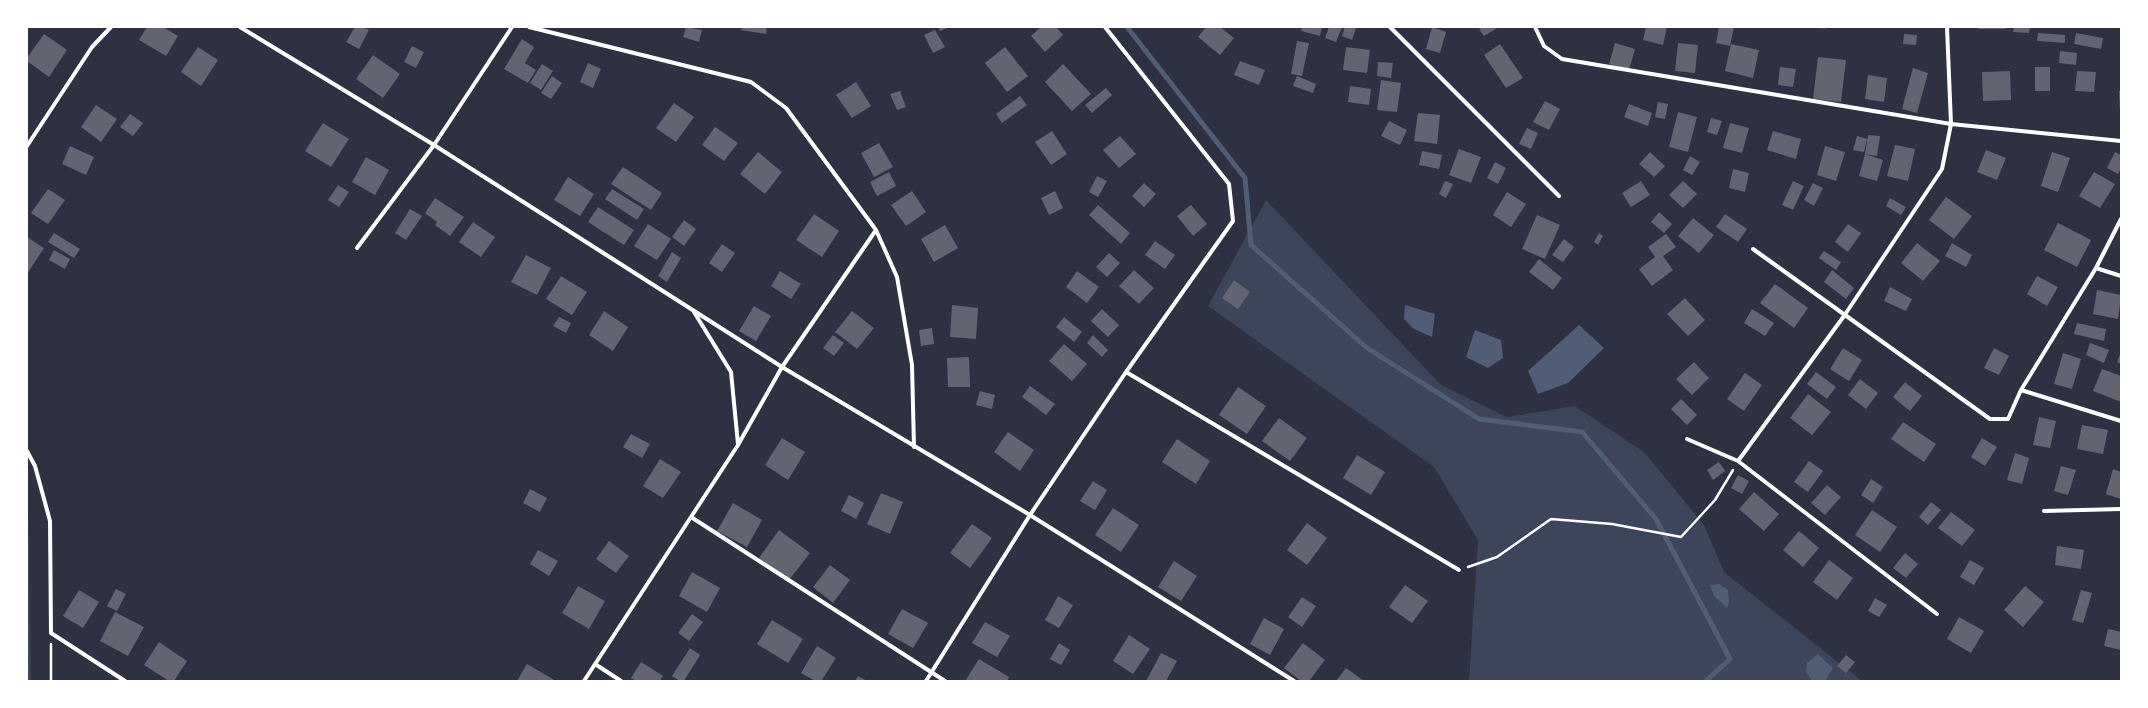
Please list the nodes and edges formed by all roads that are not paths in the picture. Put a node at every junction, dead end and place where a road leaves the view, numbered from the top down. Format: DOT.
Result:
graph roads {
  1 [pos="111,27"];
  2 [pos="240,27"];
  3 [pos="512,27"];
  4 [pos="529,27"];
  5 [pos="553,27"];
  6 [pos="1105,27"];
  7 [pos="1390,27"];
  8 [pos="1535,27"];
  9 [pos="1947,27"];
  10 [pos="553,33"];
  11 [pos="1951,124"];
  12 [pos="2121,141"];
  13 [pos="434,145"];
  14 [pos="27,146"];
  15 [pos="1559,196"];
  16 [pos="2121,219"];
  17 [pos="876,230"];
  18 [pos="357,248"];
  19 [pos="1753,249"];
  20 [pos="2096,268"];
  21 [pos="2121,276"];
  22 [pos="693,310"];
  23 [pos="1844,316"];
  24 [pos="782,368"];
  25 [pos="1126,372"];
  26 [pos="2021,390"];
  27 [pos="2121,421"];
  28 [pos="1686,439"];
  29 [pos="738,445"];
  30 [pos="914,447"];
  31 [pos="27,451"];
  32 [pos="1738,461"];
  33 [pos="2121,509"];
  34 [pos="2044,511"];
  35 [pos="1030,515"];
  36 [pos="691,517"];
  37 [pos="1459,570"];
  38 [pos="1937,614"];
  39 [pos="595,664"];
  40 [pos="932,672"];
  41 [pos="125,681"];
  42 [pos="584,681"];
  43 [pos="621,681"];
  44 [pos="926,681"];
  45 [pos="945,681"];
  46 [pos="1294,681"];
  1 -- 14 [label="street"];
  2 -- 13 [label="street"];
  3 -- 13 [label="street"];
  4 -- 10 [label="street"];
  5 -- 10 [label="street"];
  6 -- 25 [label="street"];
  7 -- 15 [label="street"];
  8 -- 11 [label="street"];
  9 -- 11 [label="street"];
  10 -- 17 [label="street"];
  11 -- 12 [label="street"];
  11 -- 23 [label="street"];
  13 -- 18 [label="street"];
  13 -- 22 [label="street"];
  16 -- 20 [label="street"];
  17 -- 24 [label="street"];
  17 -- 30 [label="street"];
  19 -- 23 [label="street"];
  20 -- 21 [label="street"];
  20 -- 26 [label="street"];
  22 -- 24 [label="street"];
  22 -- 29 [label="street"];
  23 -- 26 [label="street"];
  23 -- 32 [label="street"];
  24 -- 29 [label="street"];
  24 -- 30 [label="street"];
  25 -- 35 [label="street"];
  25 -- 37 [label="street"];
  26 -- 27 [label="street"];
  28 -- 32 [label="street"];
  29 -- 36 [label="street"];
  30 -- 35 [label="street"];
  31 -- 41 [label="street"];
  32 -- 38 [label="street"];
  33 -- 34 [label="street"];
  35 -- 40 [label="street"];
  35 -- 46 [label="street"];
  36 -- 39 [label="street"];
  36 -- 40 [label="street"];
  39 -- 42 [label="street"];
  39 -- 43 [label="street"];
  40 -- 44 [label="street"];
  40 -- 45 [label="street"];
}
